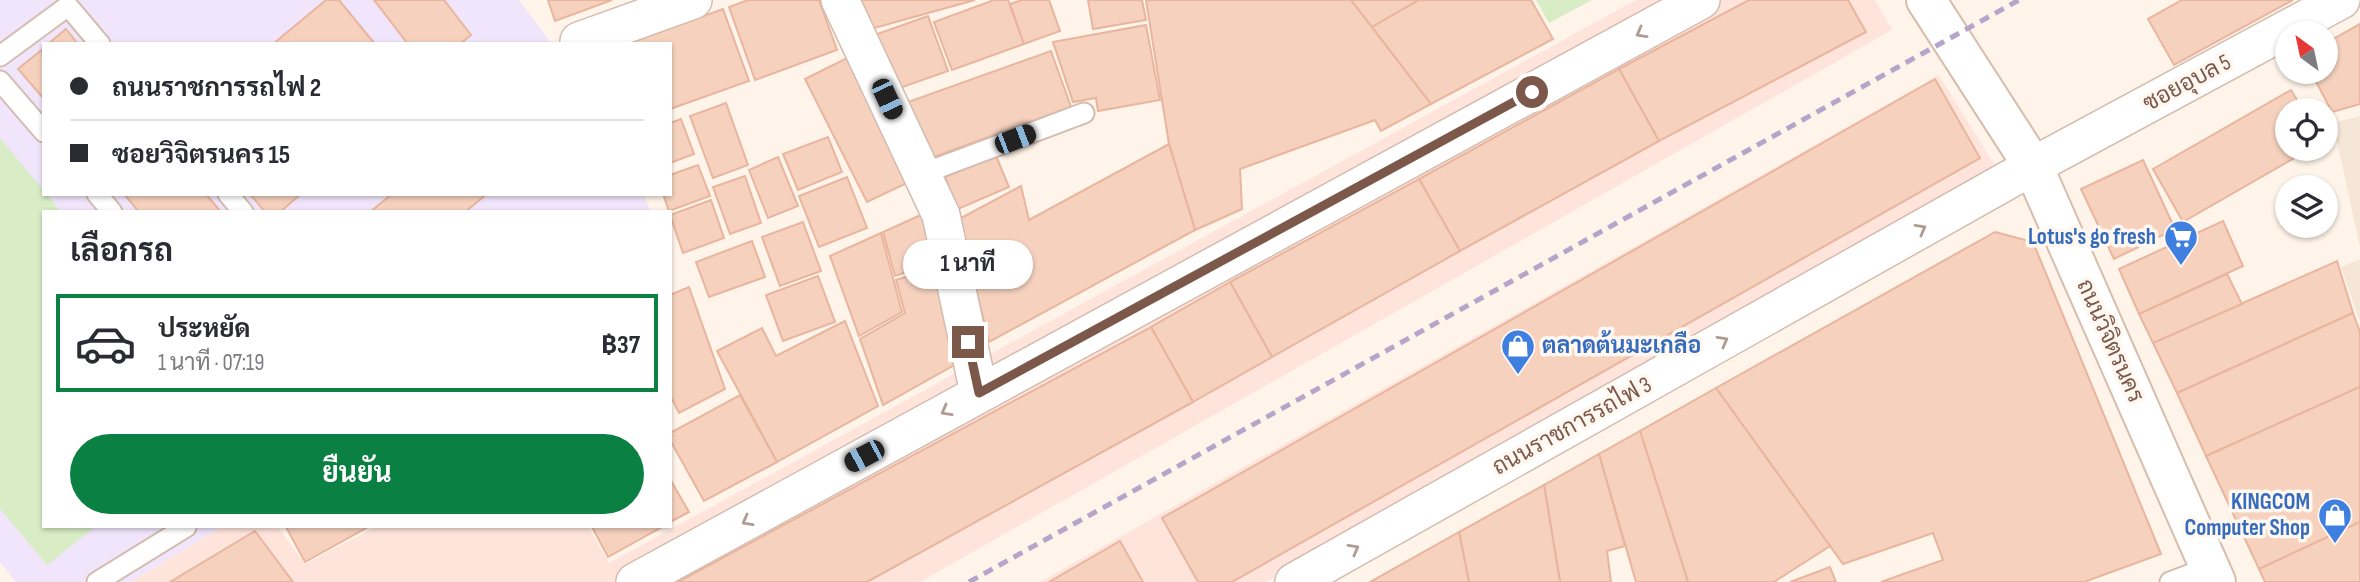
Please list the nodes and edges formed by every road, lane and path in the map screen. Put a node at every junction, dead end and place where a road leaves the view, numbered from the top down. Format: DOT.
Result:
graph roads {
  1 [pos="693,0"];
  2 [pos="840,0"];
  3 [pos="1701,0"];
  4 [pos="1926,0"];
  5 [pos="2341,0"];
  6 [pos="579,41"];
  7 [pos="98,42"];
  8 [pos="0,56"];
  9 [pos="0,81"];
  10 [pos="1084,113"];
  11 [pos="42,130"];
  12 [pos="2033,166"];
  13 [pos="922,174"];
  14 [pos="99,196"];
  15 [pos="230,196"];
  16 [pos="109,210"];
  17 [pos="241,210"];
  18 [pos="979,393"];
  19 [pos="184,528"];
  20 [pos="2213,575"];
  21 [pos="97,582"];
  22 [pos="635,582"];
  23 [pos="1294,582"];
  24 [pos="2170,582"];
  1 -- 6 [label="street"];
  2 -- 13 [label="street"];
  3 -- 18 [label="street, one-way"];
  4 -- 12 [label="main road, ถนนวิจิตรนคร"];
  5 -- 12 [label="street, ซอยอุบล 5"];
  7 -- 8 [label="lane"];
  9 -- 11 [label="lane"];
  10 -- 13 [label="lane"];
  12 -- 20 [label="main road, ถนนวิจิตรนคร"];
  23 -- 12 [label="street, ถนนราชการรถไฟ 3, one-way"];
  13 -- 18 [label="street"];
  14 -- 16 [label="lane"];
  15 -- 17 [label="lane"];
  18 -- 22 [label="street, one-way"];
  19 -- 21 [label="lane"];
  20 -- 24 [label="lane"];
}
